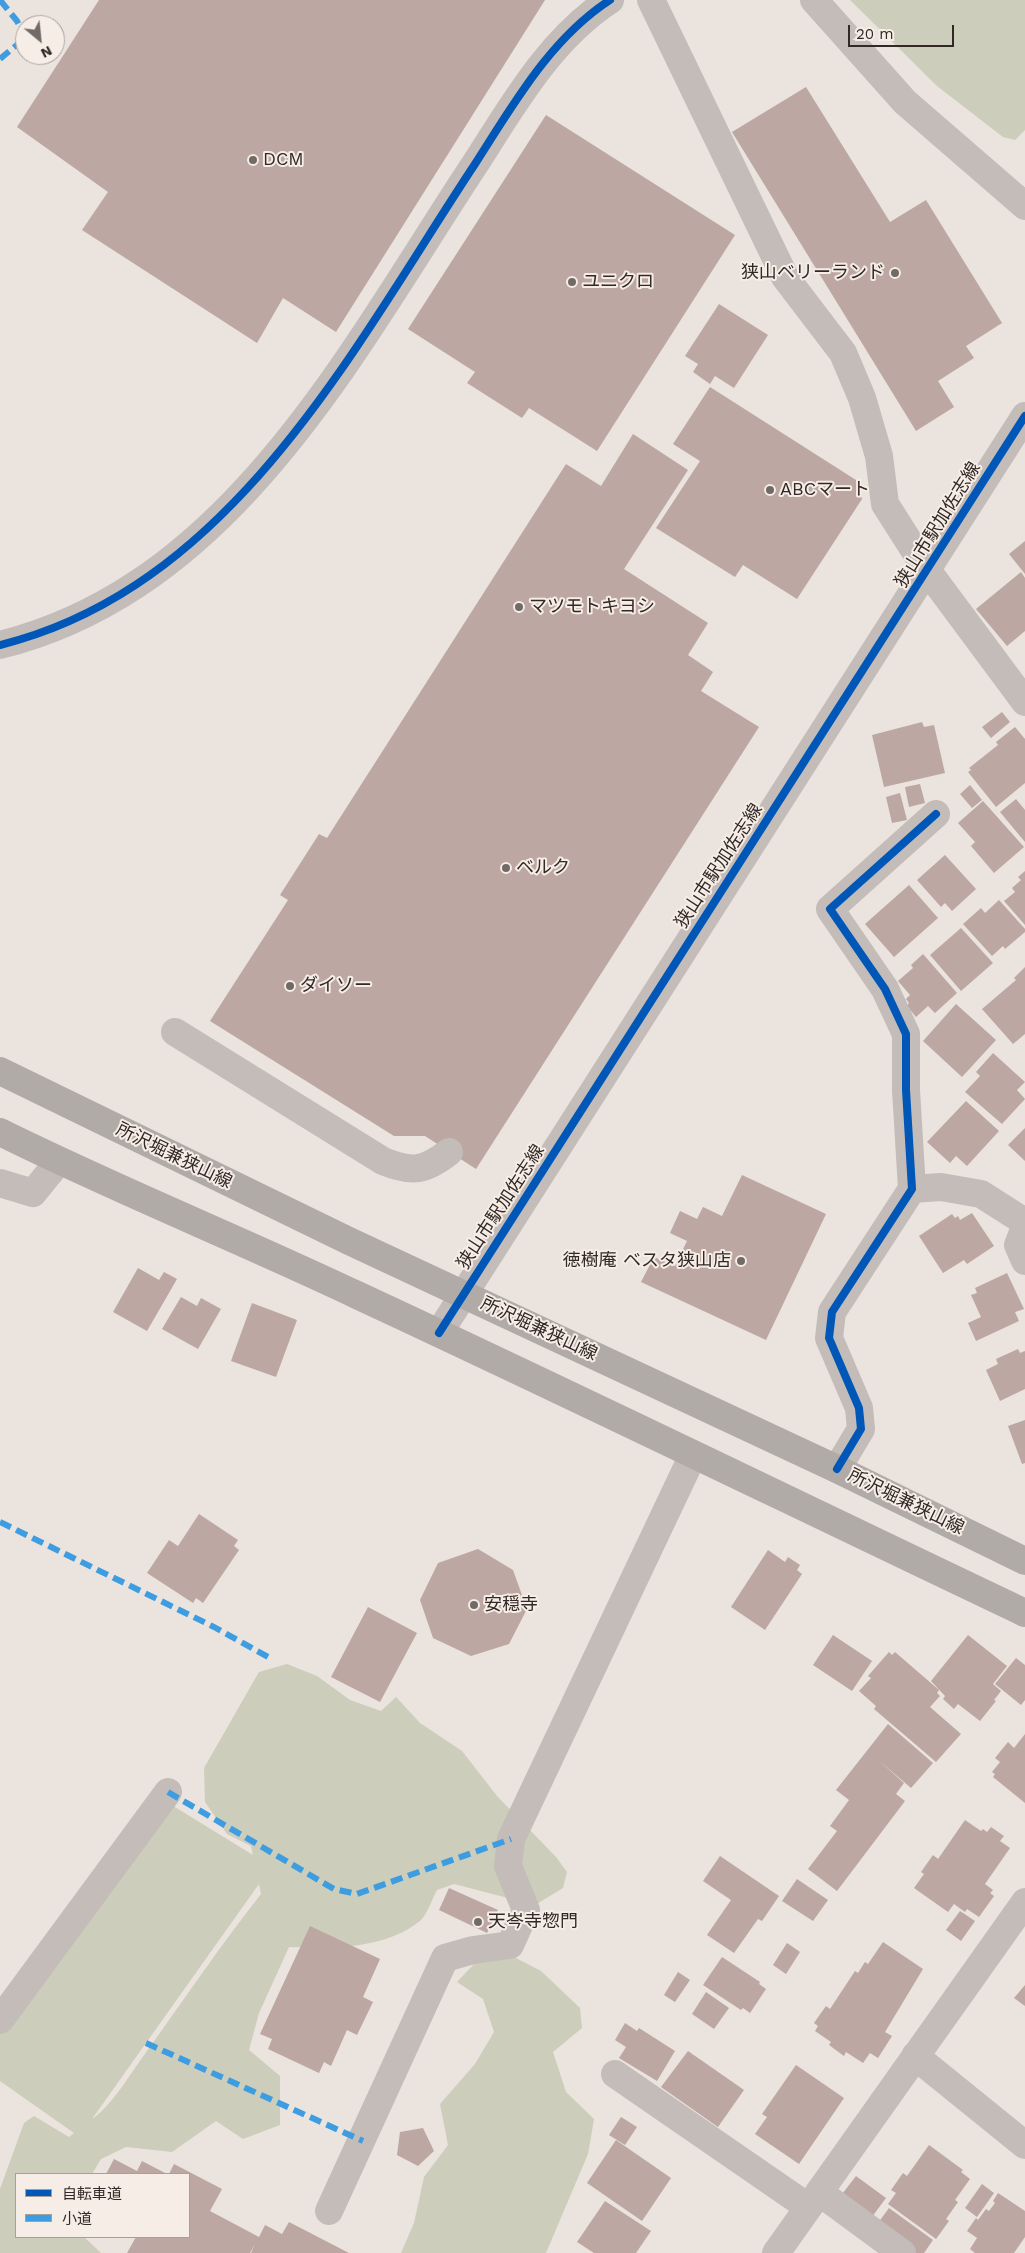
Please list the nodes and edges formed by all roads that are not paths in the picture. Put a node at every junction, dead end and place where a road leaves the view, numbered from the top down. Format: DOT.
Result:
graph roads {
  1 [pos="610,0"];
  2 [pos="651,0"];
  3 [pos="814,0"];
  4 [pos="1020,191"];
  5 [pos="1021,433"];
  6 [pos="927,570"];
  7 [pos="0,645"];
  8 [pos="1025,702"];
  9 [pos="936,814"];
  10 [pos="175,1032"];
  11 [pos="0,1071"];
  12 [pos="0,1132"];
  13 [pos="449,1152"];
  14 [pos="59,1161"];
  15 [pos="0,1182"];
  16 [pos="912,1189"];
  17 [pos="1025,1222"];
  18 [pos="1025,1227"];
  19 [pos="1025,1261"];
  20 [pos="463,1294"];
  21 [pos="439,1333"];
  22 [pos="693,1455"];
  23 [pos="837,1469"];
  24 [pos="1025,1561"];
  25 [pos="1025,1613"];
  26 [pos="168,1792"];
  27 [pos="1025,1902"];
  28 [pos="0,2020"];
  29 [pos="915,2056"];
  30 [pos="615,2074"];
  31 [pos="1025,2145"];
  32 [pos="814,2200"];
  33 [pos="329,2211"];
  34 [pos="776,2253"];
  35 [pos="902,2253"];
  1 -- 7 [label="street"];
  2 -- 6 [label="street"];
  3 -- 4 [label="street"];
  5 -- 6 [label="street, 狭山市駅加佐志線"];
  6 -- 8 [label="street"];
  6 -- 20 [label="street, 狭山市駅加佐志線"];
  9 -- 16 [label="street"];
  10 -- 13 [label="street"];
  11 -- 20 [label="main road, 所沢堀兼狭山線"];
  12 -- 14 [label="main road"];
  14 -- 15 [label="street"];
  14 -- 21 [label="main road"];
  16 -- 17 [label="street"];
  16 -- 23 [label="street"];
  18 -- 19 [label="street"];
  20 -- 21 [label="street, 狭山市駅加佐志線"];
  20 -- 23 [label="main road, 所沢堀兼狭山線"];
  21 -- 22 [label="main road"];
  22 -- 25 [label="main road"];
  22 -- 33 [label="street"];
  23 -- 24 [label="main road, 所沢堀兼狭山線"];
  26 -- 28 [label="street"];
  27 -- 29 [label="street"];
  29 -- 31 [label="street"];
  29 -- 32 [label="street"];
  30 -- 32 [label="street"];
  32 -- 34 [label="street"];
  32 -- 35 [label="street"];
}
